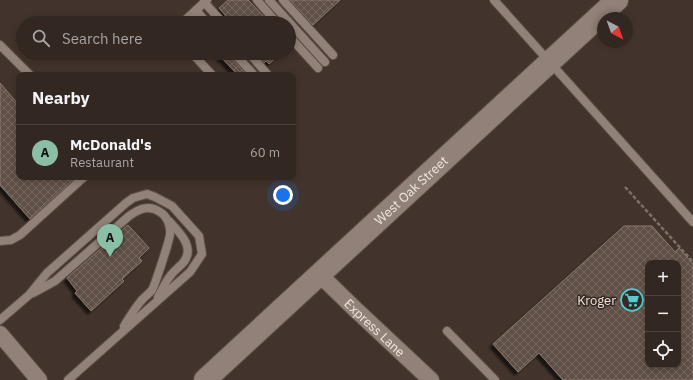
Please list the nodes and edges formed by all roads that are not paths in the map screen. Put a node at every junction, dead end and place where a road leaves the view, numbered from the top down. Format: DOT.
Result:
graph roads {
  1 [pos="257,0"];
  2 [pos="269,0"];
  3 [pos="283,0"];
  4 [pos="494,0"];
  5 [pos="617,0"];
  6 [pos="206,1"];
  7 [pos="196,10"];
  8 [pos="190,16"];
  9 [pos="201,16"];
  10 [pos="218,16"];
  11 [pos="271,16"];
  12 [pos="283,16"];
  13 [pos="296,30"];
  14 [pos="296,44"];
  15 [pos="0,45"];
  16 [pos="333,55"];
  17 [pos="198,60"];
  18 [pos="240,60"];
  19 [pos="255,60"];
  20 [pos="550,61"];
  21 [pos="325,62"];
  22 [pos="318,68"];
  23 [pos="27,72"];
  24 [pos="209,72"];
  25 [pos="251,72"];
  26 [pos="265,72"];
  27 [pos="81,180"];
  28 [pos="165,217"];
  29 [pos="693,222"];
  30 [pos="0,241"];
  31 [pos="320,275"];
  32 [pos="29,296"];
  33 [pos="153,304"];
  34 [pos="0,320"];
  35 [pos="447,331"];
  36 [pos="116,337"];
  37 [pos="2,339"];
  38 [pos="40,380"];
  39 [pos="68,380"];
  40 [pos="204,380"];
  41 [pos="431,380"];
  42 [pos="495,380"];
  1 -- 11 [label="lane"];
  2 -- 12 [label="lane"];
  3 -- 16 [label="lane"];
  4 -- 20 [label="lane"];
  5 -- 20 [label="main road, West Oak Street"];
  6 -- 7 [label="lane"];
  6 -- 10 [label="lane"];
  7 -- 8 [label="lane"];
  7 -- 9 [label="lane"];
  13 -- 21 [label="lane"];
  14 -- 22 [label="lane"];
  15 -- 23 [label="lane"];
  17 -- 24 [label="lane"];
  18 -- 25 [label="lane"];
  19 -- 26 [label="lane"];
  20 -- 29 [label="lane"];
  20 -- 31 [label="main road, West Oak Street"];
  27 -- 30 [label="lane"];
  28 -- 32 [label="lane"];
  28 -- 33 [label="lane"];
  28 -- 36 [label="lane"];
  31 -- 40 [label="main road, West Oak Street"];
  31 -- 41 [label="street, Express Lane"];
  32 -- 33 [label="lane"];
  32 -- 34 [label="lane"];
  33 -- 36 [label="lane"];
  35 -- 42 [label="lane"];
  36 -- 39 [label="lane"];
  37 -- 38 [label="street"];
}
